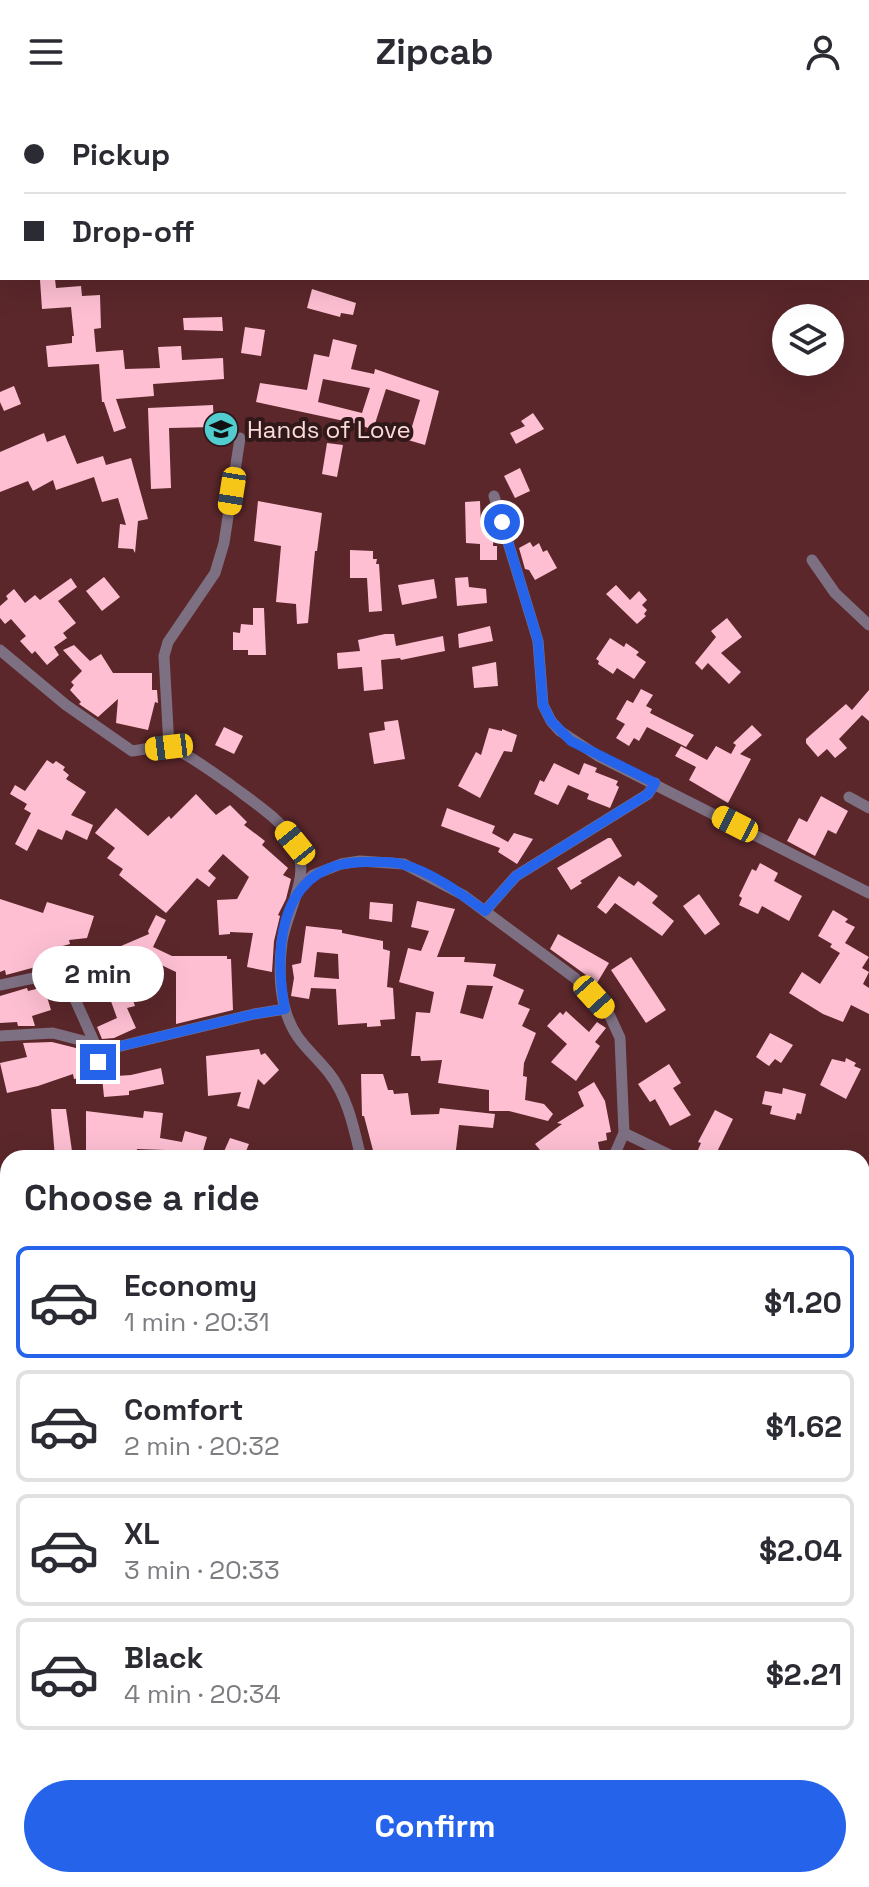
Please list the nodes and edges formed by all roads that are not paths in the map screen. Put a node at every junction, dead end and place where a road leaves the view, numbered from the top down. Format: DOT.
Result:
graph roads {
  1 [pos="240,438"];
  2 [pos="494,496"];
  3 [pos="812,560"];
  4 [pos="869,625"];
  5 [pos="0,650"];
  6 [pos="169,747"];
  7 [pos="655,783"];
  8 [pos="849,797"];
  9 [pos="869,808"];
  10 [pos="298,890"];
  11 [pos="869,893"];
  12 [pos="485,911"];
  13 [pos="0,985"];
  14 [pos="285,1009"];
  15 [pos="0,1036"];
  16 [pos="95,1044"];
  17 [pos="624,1133"];
  18 [pos="359,1150"];
  19 [pos="617,1150"];
  20 [pos="659,1150"];
  1 -- 6 [label="street"];
  2 -- 7 [label="street"];
  3 -- 4 [label="street"];
  5 -- 6 [label="street"];
  6 -- 10 [label="street"];
  7 -- 11 [label="street"];
  7 -- 12 [label="street"];
  8 -- 9 [label="street"];
  10 -- 12 [label="street"];
  10 -- 14 [label="street"];
  12 -- 17 [label="street"];
  13 -- 16 [label="street"];
  14 -- 16 [label="street"];
  14 -- 18 [label="street"];
  15 -- 16 [label="street"];
  17 -- 19 [label="street"];
  17 -- 20 [label="street"];
}
